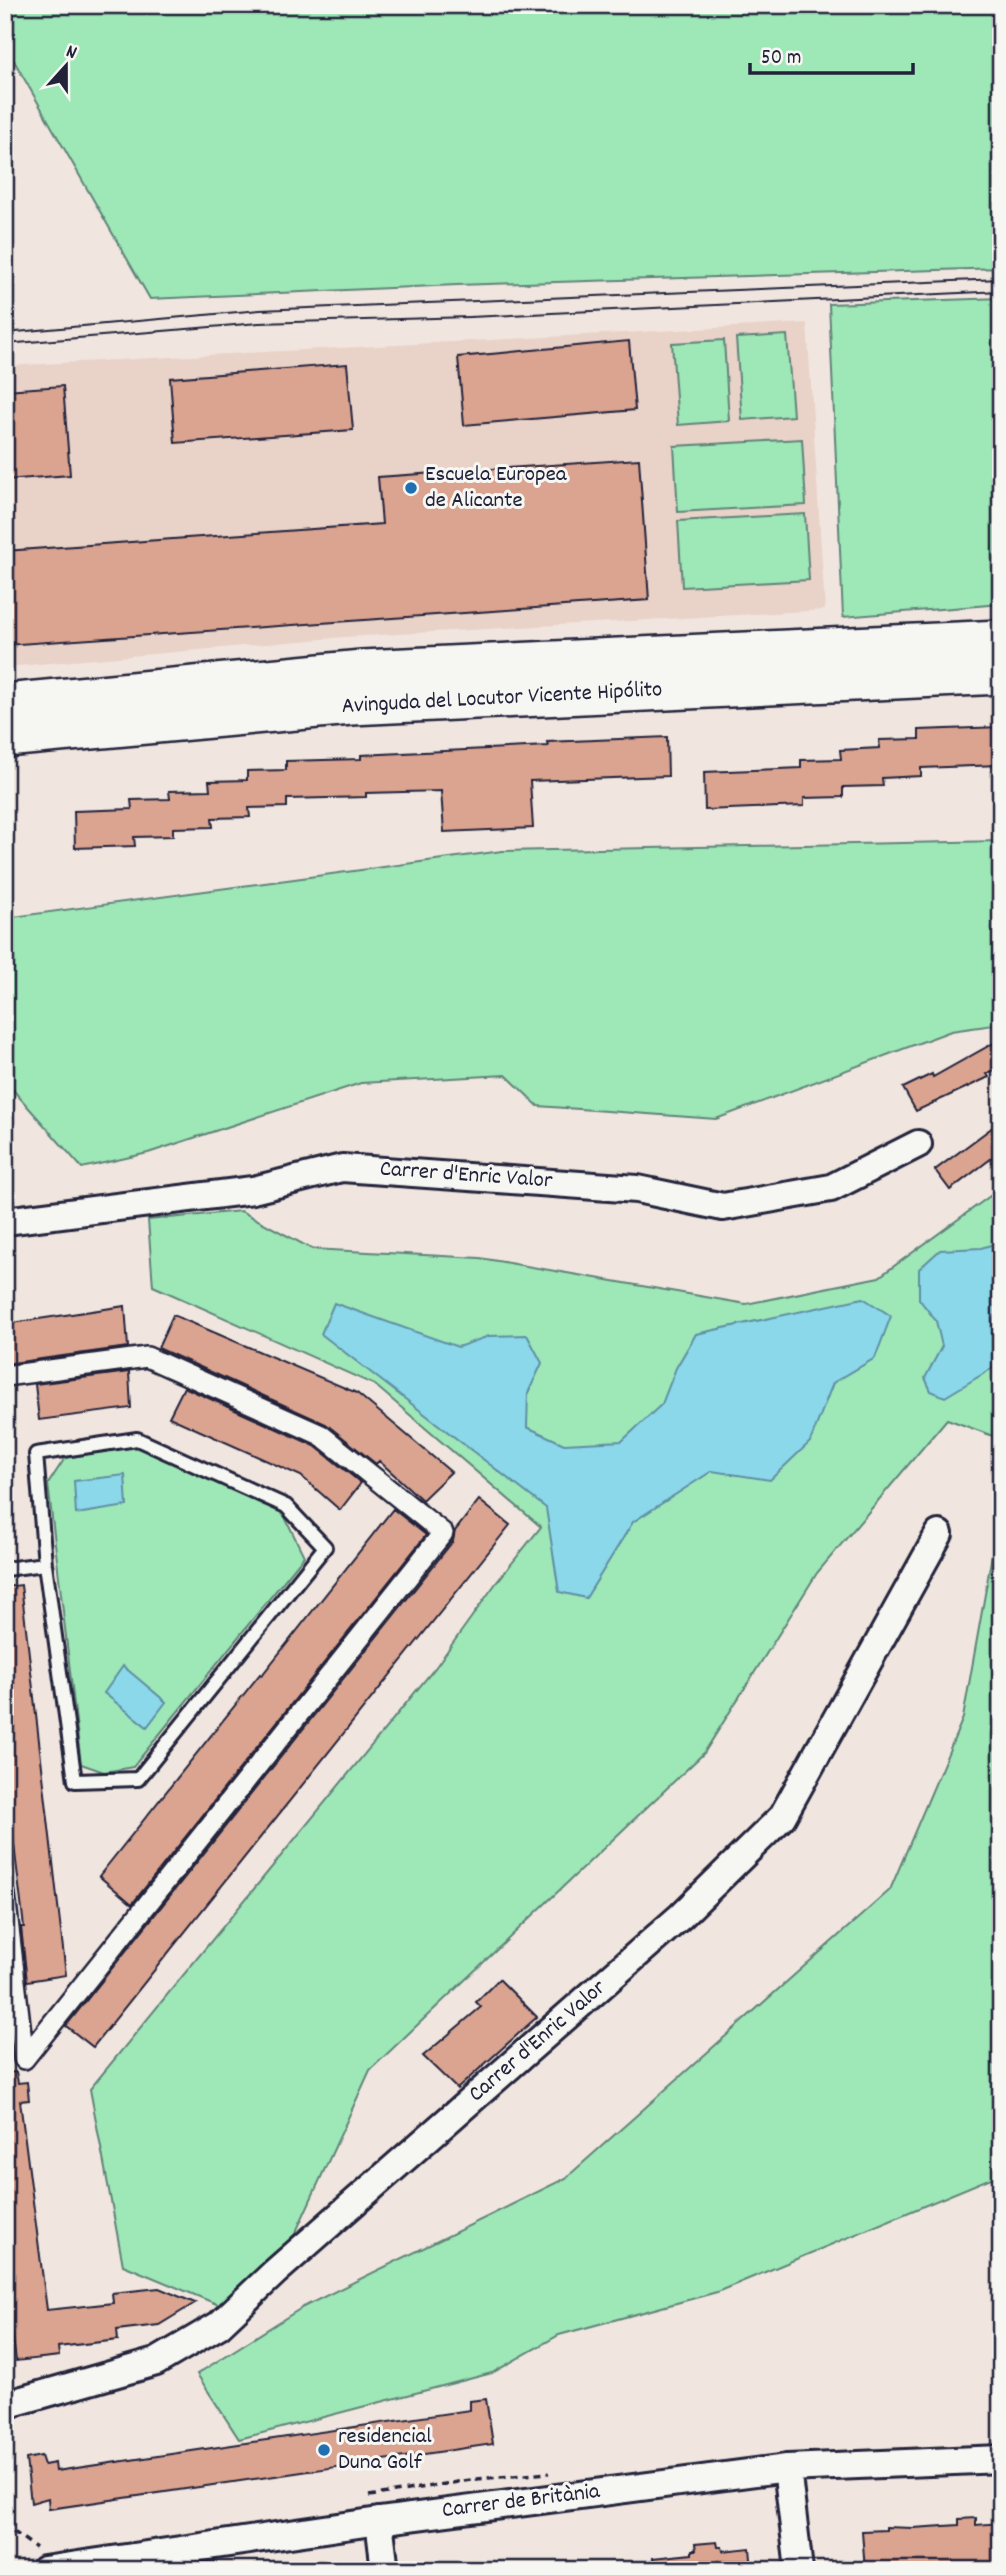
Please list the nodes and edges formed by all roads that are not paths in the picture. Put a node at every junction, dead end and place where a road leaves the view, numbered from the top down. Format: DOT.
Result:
graph roads {
  1 [pos="1001,639"];
  2 [pos="1001,675"];
  3 [pos="5,703"];
  4 [pos="5,738"];
  5 [pos="918,1144"];
  6 [pos="5,1221"];
  7 [pos="5,1376"];
  8 [pos="939,1534"];
  9 [pos="46,1564"];
  10 [pos="5,1569"];
  11 [pos="5,1894"];
  12 [pos="5,2404"];
  13 [pos="1001,2459"];
  14 [pos="787,2468"];
  15 [pos="379,2521"];
  16 [pos="44,2570"];
  17 [pos="385,2570"];
  18 [pos="799,2570"];
  1 -- 3 [label="main road, Avinguda del Locutor Vicente Hipólito"];
  2 -- 4 [label="main road, Avinguda del Locutor Vicente Hipólito"];
  5 -- 6 [label="street, Carrer d'Enric Valor"];
  7 -- 11 [label="street"];
  8 -- 12 [label="street, Carrer d'Enric Valor"];
  9 -- 9 [label="lane"];
  9 -- 10 [label="lane"];
  13 -- 14 [label="street, Carrer de Britània"];
  14 -- 15 [label="street, Carrer de Britània"];
  14 -- 18 [label="street"];
  15 -- 16 [label="street, Carrer de Britània"];
  15 -- 17 [label="street"];
}
